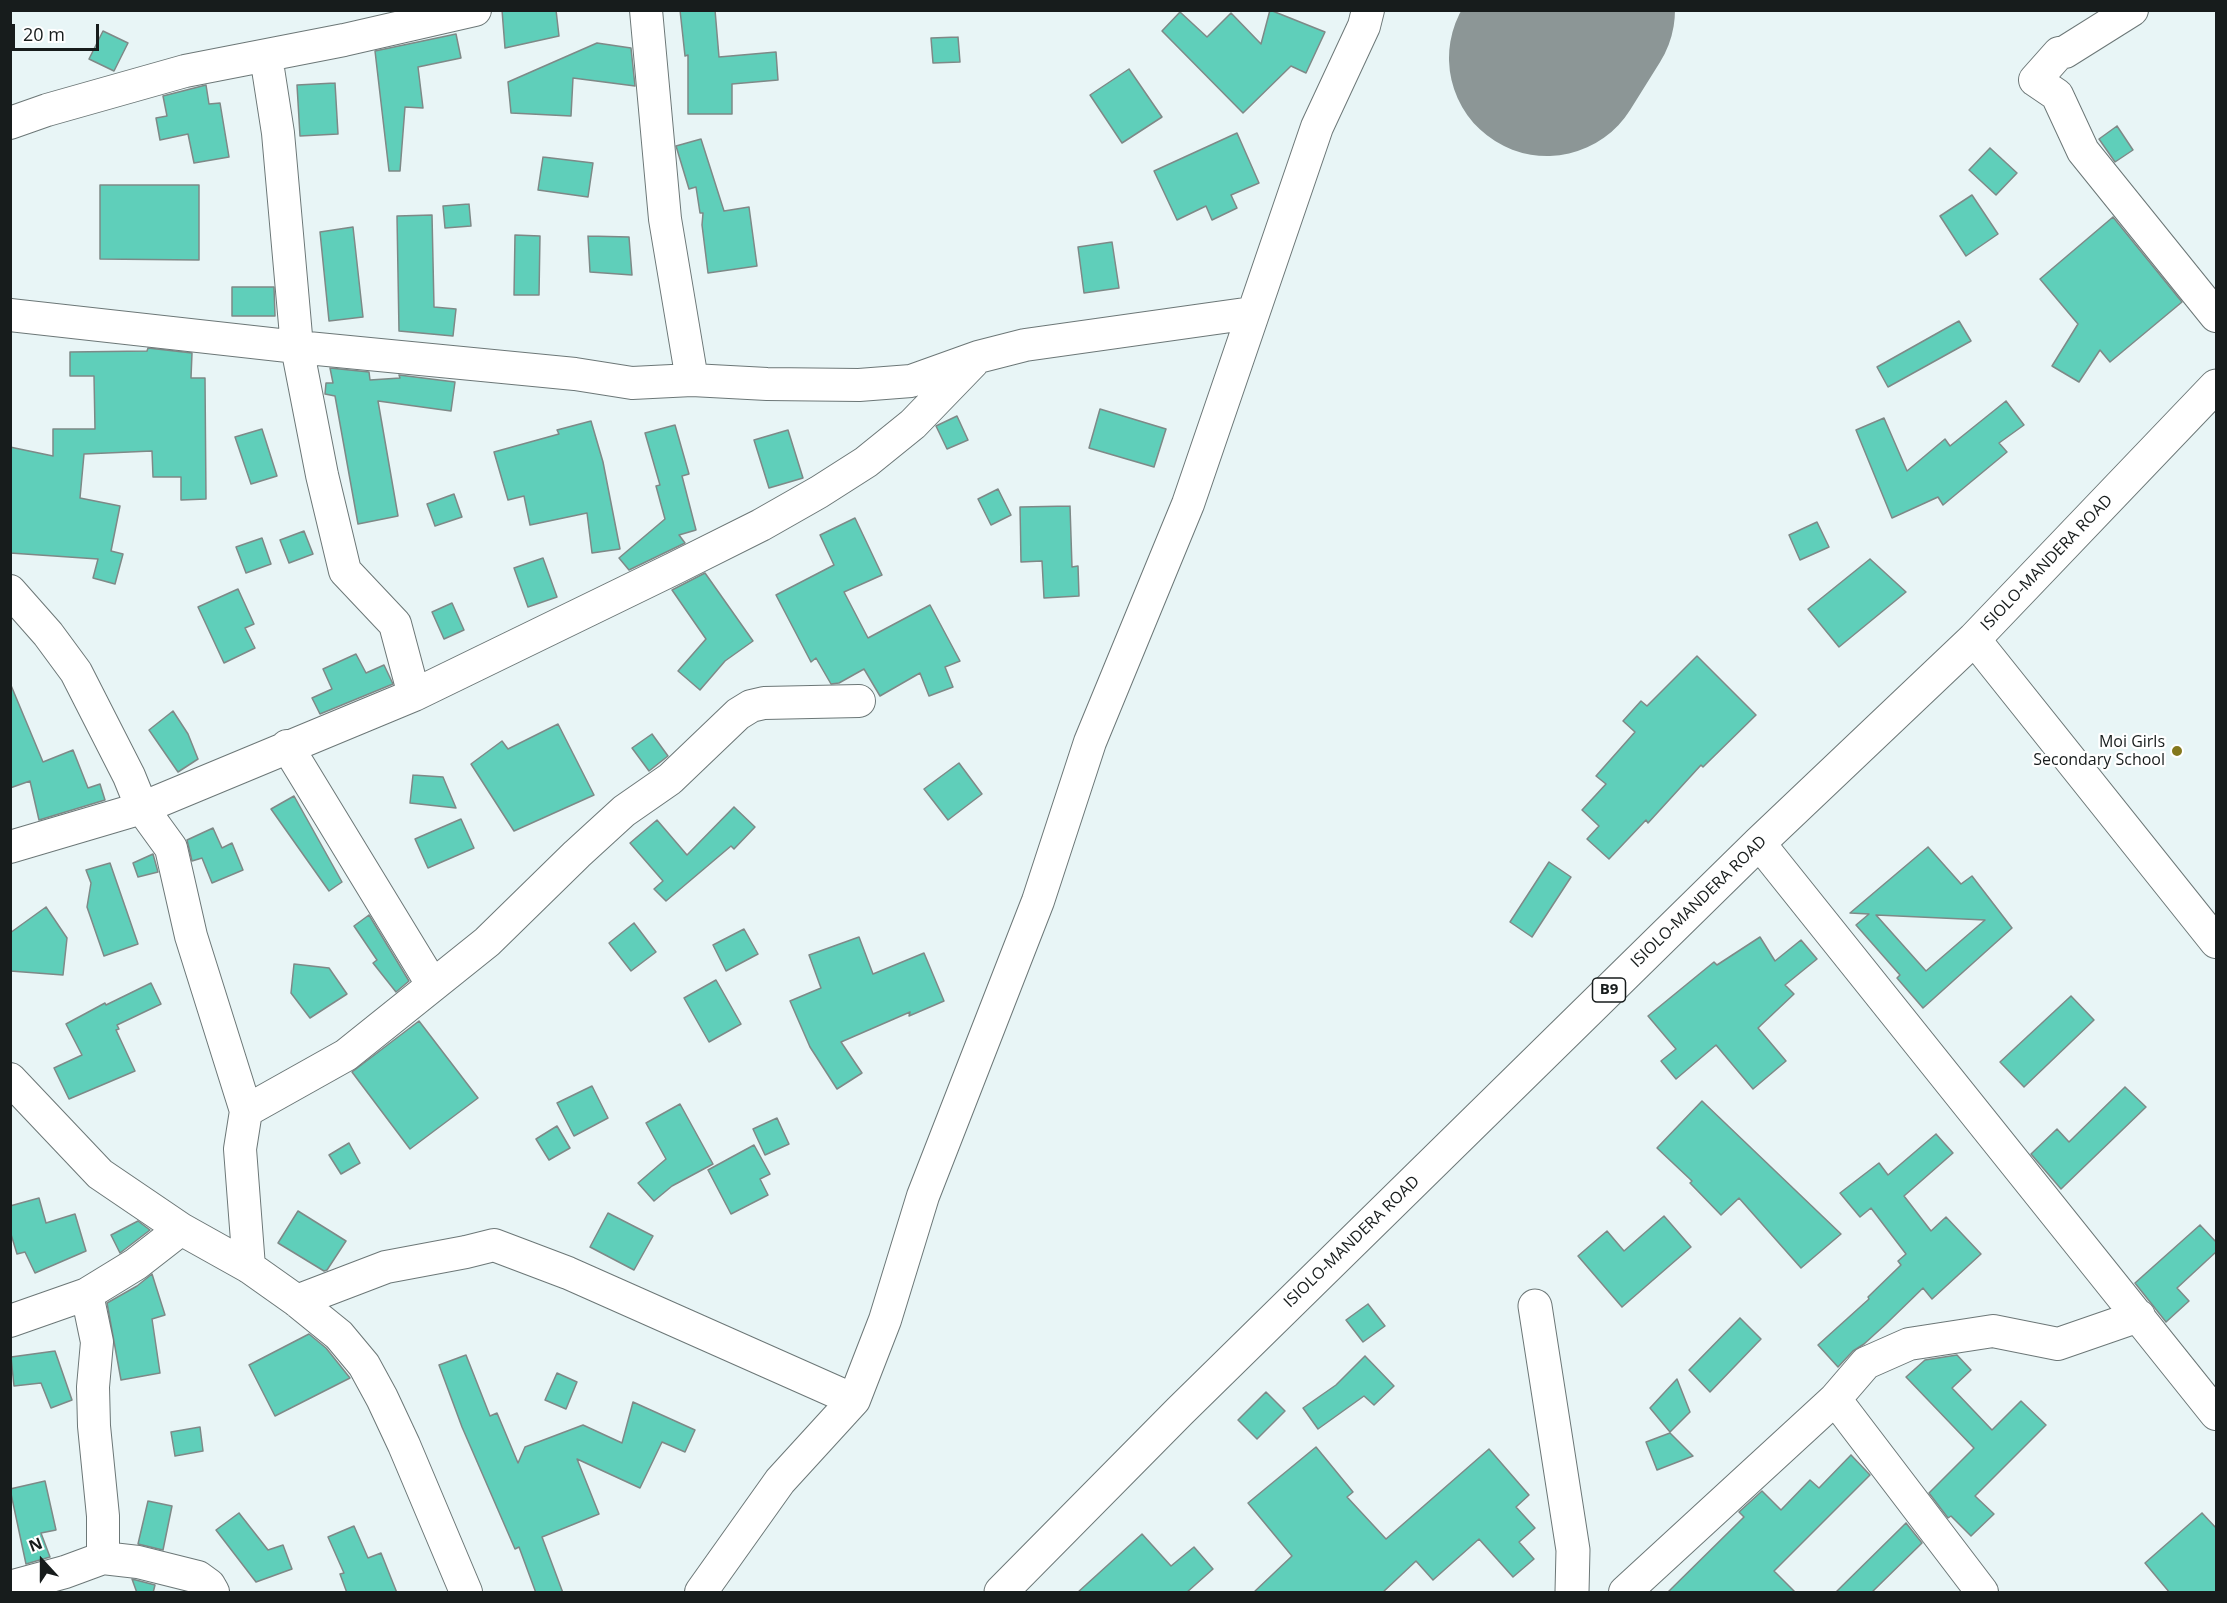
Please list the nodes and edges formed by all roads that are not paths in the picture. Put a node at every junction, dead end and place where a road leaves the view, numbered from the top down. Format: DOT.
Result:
graph roads {
  1 [pos="475,10"];
  2 [pos="646,10"];
  3 [pos="1368,10"];
  4 [pos="2132,10"];
  5 [pos="267,56"];
  6 [pos="10,123"];
  7 [pos="1252,314"];
  8 [pos="10,315"];
  9 [pos="2217,316"];
  10 [pos="297,347"];
  11 [pos="978,357"];
  12 [pos="692,380"];
  13 [pos="2217,386"];
  14 [pos="10,591"];
  15 [pos="1974,639"];
  16 [pos="414,695"];
  17 [pos="859,702"];
  18 [pos="287,746"];
  19 [pos="142,808"];
  20 [pos="1759,843"];
  21 [pos="10,847"];
  22 [pos="2217,942"];
  23 [pos="432,984"];
  24 [pos="10,1079"];
  25 [pos="246,1111"];
  26 [pos="181,1229"];
  27 [pos="249,1267"];
  28 [pos="87,1294"];
  29 [pos="297,1301"];
  30 [pos="1535,1306"];
  31 [pos="2139,1316"];
  32 [pos="10,1321"];
  33 [pos="1835,1399"];
  34 [pos="854,1400"];
  35 [pos="2217,1414"];
  36 [pos="103,1558"];
  37 [pos="10,1587"];
  38 [pos="213,1593"];
  39 [pos="466,1593"];
  40 [pos="701,1593"];
  41 [pos="1001,1593"];
  42 [pos="1572,1593"];
  43 [pos="1625,1593"];
  44 [pos="1982,1593"];
  1 -- 5 [label="street"];
  2 -- 12 [label="street"];
  3 -- 7 [label="street"];
  4 -- 9 [label="street"];
  5 -- 6 [label="street"];
  5 -- 10 [label="street"];
  7 -- 11 [label="street"];
  7 -- 34 [label="street"];
  8 -- 10 [label="street"];
  10 -- 12 [label="street"];
  10 -- 16 [label="street"];
  11 -- 12 [label="street"];
  11 -- 16 [label="street"];
  13 -- 15 [label="main road, ISIOLO-MANDERA ROAD / B9"];
  14 -- 19 [label="street"];
  15 -- 20 [label="main road, ISIOLO-MANDERA ROAD / B9"];
  15 -- 22 [label="street"];
  16 -- 18 [label="street"];
  17 -- 23 [label="street"];
  18 -- 19 [label="street"];
  18 -- 23 [label="street"];
  19 -- 21 [label="street"];
  19 -- 25 [label="street"];
  20 -- 31 [label="street"];
  20 -- 41 [label="main road, ISIOLO-MANDERA ROAD / B9"];
  23 -- 25 [label="street"];
  24 -- 26 [label="street"];
  25 -- 27 [label="street"];
  26 -- 27 [label="street"];
  26 -- 28 [label="street"];
  27 -- 29 [label="street"];
  28 -- 32 [label="street"];
  28 -- 36 [label="street"];
  29 -- 34 [label="street"];
  29 -- 39 [label="street"];
  30 -- 42 [label="main road"];
  31 -- 33 [label="street"];
  31 -- 35 [label="street"];
  33 -- 43 [label="street"];
  33 -- 44 [label="street"];
  34 -- 40 [label="street"];
  36 -- 37 [label="street"];
  36 -- 38 [label="street"];
}
